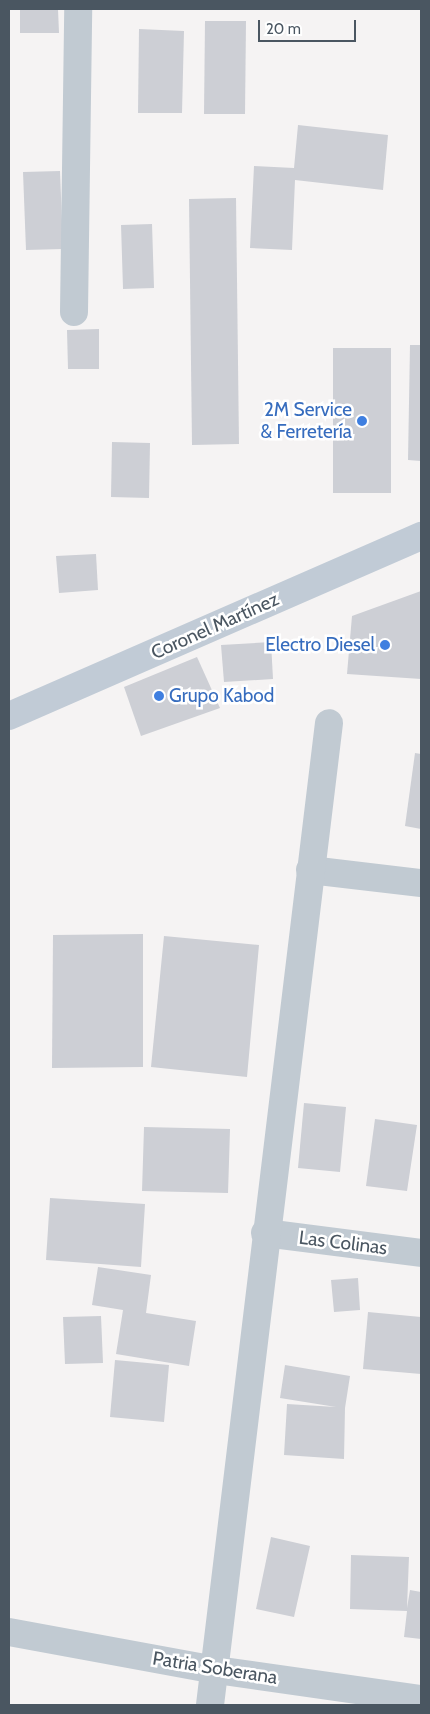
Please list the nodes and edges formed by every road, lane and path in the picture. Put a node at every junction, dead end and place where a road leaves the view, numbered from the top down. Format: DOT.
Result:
graph roads {
  1 [pos="78,9"];
  2 [pos="74,312"];
  3 [pos="421,536"];
  4 [pos="9,716"];
  5 [pos="329,723"];
  6 [pos="310,870"];
  7 [pos="421,883"];
  8 [pos="265,1234"];
  9 [pos="421,1254"];
  10 [pos="9,1632"];
  11 [pos="216,1670"];
  12 [pos="421,1699"];
  13 [pos="210,1705"];
  1 -- 2 [label="street"];
  3 -- 4 [label="main road, Coronel Martínez"];
  5 -- 6 [label="street"];
  6 -- 7 [label="street"];
  6 -- 8 [label="street"];
  8 -- 9 [label="street, Las Colinas"];
  8 -- 11 [label="street"];
  10 -- 11 [label="street, Patria Soberana"];
  11 -- 12 [label="street, Patria Soberana"];
  11 -- 13 [label="street"];
}
